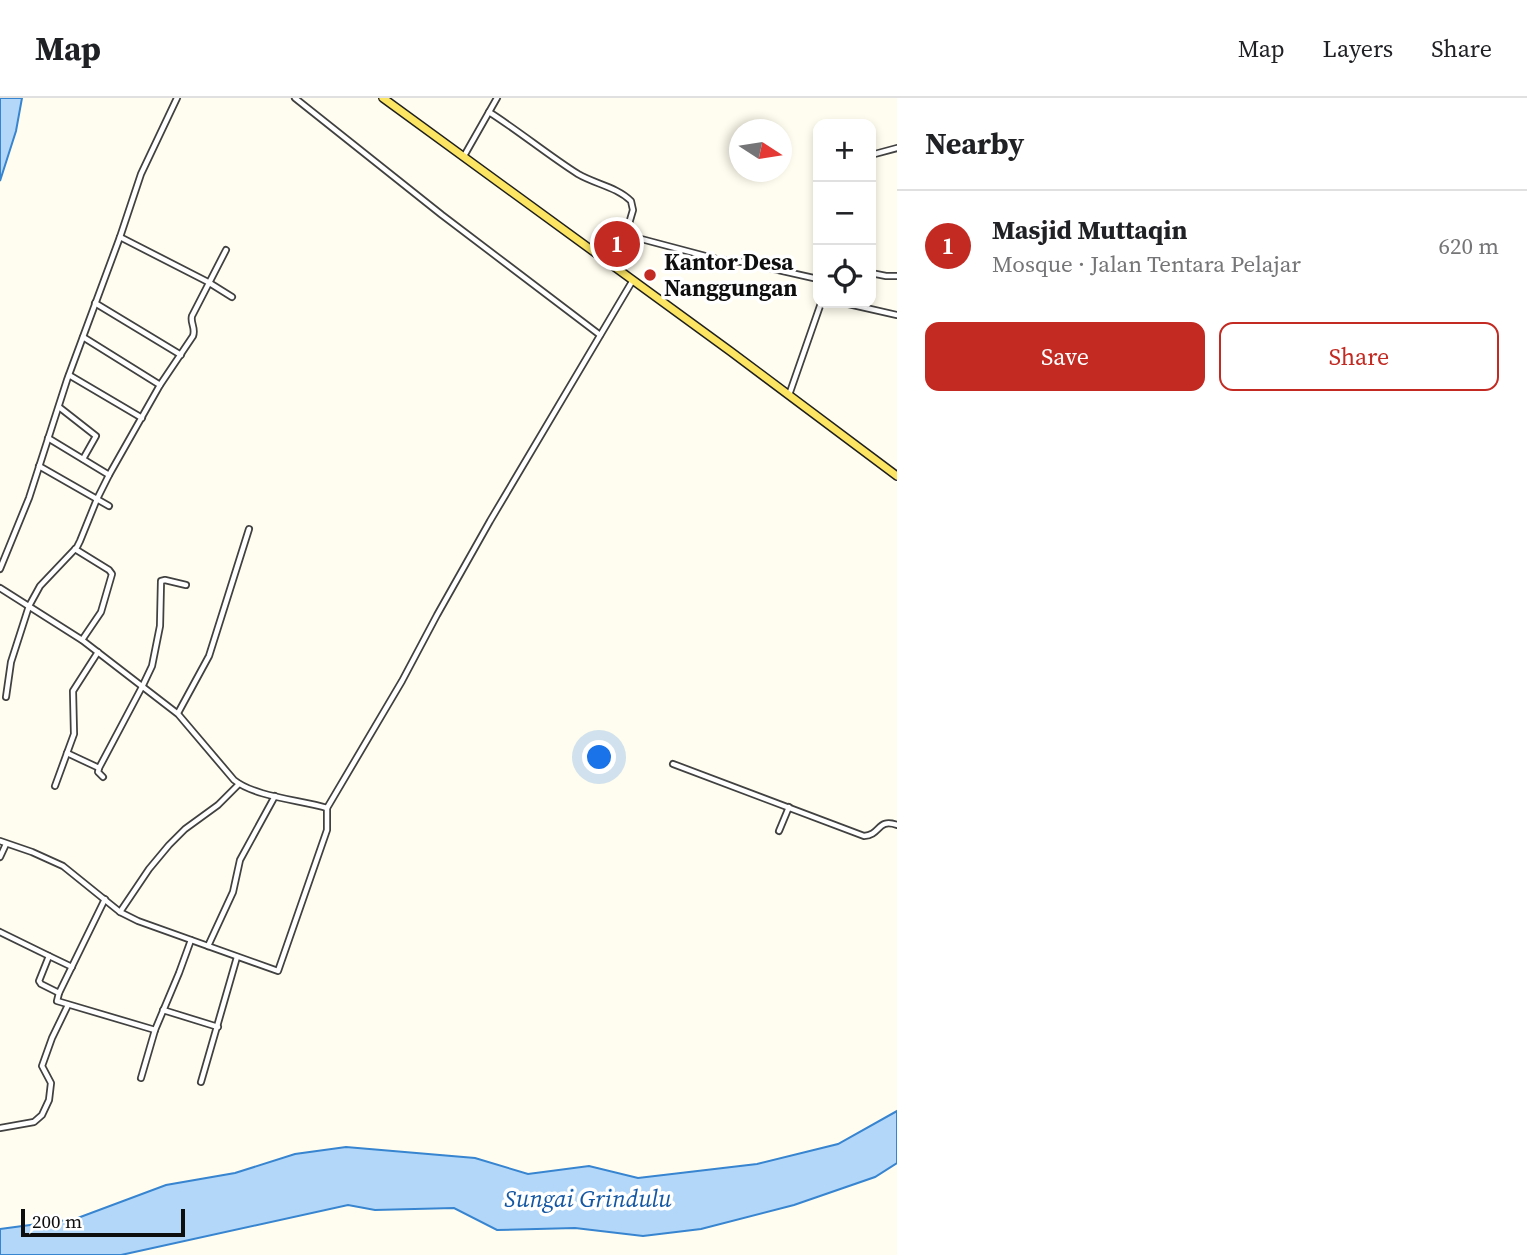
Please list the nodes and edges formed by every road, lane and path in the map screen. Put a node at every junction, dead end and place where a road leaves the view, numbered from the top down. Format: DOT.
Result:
graph roads {
  1 [pos="177,98"];
  2 [pos="295,98"];
  3 [pos="383,98"];
  4 [pos="497,98"];
  5 [pos="489,112"];
  6 [pos="897,148"];
  7 [pos="876,154"];
  8 [pos="464,156"];
  9 [pos="630,236"];
  10 [pos="120,237"];
  11 [pos="226,250"];
  12 [pos="615,268"];
  13 [pos="876,273"];
  14 [pos="897,276"];
  15 [pos="813,278"];
  16 [pos="633,280"];
  17 [pos="208,282"];
  18 [pos="232,297"];
  19 [pos="95,303"];
  20 [pos="819,308"];
  21 [pos="866,308"];
  22 [pos="897,315"];
  23 [pos="600,335"];
  24 [pos="83,337"];
  25 [pos="181,355"];
  26 [pos="69,375"];
  27 [pos="160,385"];
  28 [pos="789,396"];
  29 [pos="59,407"];
  30 [pos="142,418"];
  31 [pos="48,438"];
  32 [pos="83,459"];
  33 [pos="39,466"];
  34 [pos="109,475"];
  35 [pos="897,476"];
  36 [pos="97,499"];
  37 [pos="109,506"];
  38 [pos="249,528"];
  39 [pos="75,549"];
  40 [pos="0,569"];
  41 [pos="186,585"];
  42 [pos="0,588"];
  43 [pos="29,606"];
  44 [pos="82,640"];
  45 [pos="98,652"];
  46 [pos="143,685"];
  47 [pos="6,697"];
  48 [pos="178,714"];
  49 [pos="67,753"];
  50 [pos="673,764"];
  51 [pos="99,768"];
  52 [pos="103,777"];
  53 [pos="239,784"];
  54 [pos="55,786"];
  55 [pos="275,796"];
  56 [pos="789,807"];
  57 [pos="327,808"];
  58 [pos="897,825"];
  59 [pos="779,831"];
  60 [pos="3,842"];
  61 [pos="0,857"];
  62 [pos="105,899"];
  63 [pos="120,912"];
  64 [pos="0,932"];
  65 [pos="191,940"];
  66 [pos="208,946"];
  67 [pos="49,956"];
  68 [pos="237,957"];
  69 [pos="72,967"];
  70 [pos="59,993"];
  71 [pos="68,1005"];
  72 [pos="163,1010"];
  73 [pos="218,1027"];
  74 [pos="155,1030"];
  75 [pos="141,1078"];
  76 [pos="201,1082"];
  77 [pos="0,1128"];
  1 -- 10 [label="street"];
  2 -- 23 [label="street"];
  3 -- 8 [label="main road"];
  4 -- 5 [label="street"];
  5 -- 8 [label="street"];
  5 -- 9 [label="street"];
  6 -- 7 [label="street"];
  8 -- 12 [label="main road"];
  9 -- 12 [label="street"];
  9 -- 15 [label="street"];
  10 -- 17 [label="street"];
  10 -- 19 [label="street"];
  11 -- 17 [label="street"];
  12 -- 16 [label="main road"];
  13 -- 14 [label="street"];
  16 -- 23 [label="street"];
  16 -- 28 [label="main road"];
  17 -- 18 [label="street"];
  17 -- 25 [label="street"];
  19 -- 24 [label="street"];
  19 -- 25 [label="street"];
  20 -- 28 [label="street"];
  21 -- 22 [label="street"];
  23 -- 57 [label="street"];
  24 -- 26 [label="street"];
  24 -- 27 [label="street"];
  25 -- 27 [label="street"];
  26 -- 29 [label="street"];
  26 -- 30 [label="street"];
  27 -- 30 [label="street"];
  28 -- 35 [label="main road"];
  29 -- 31 [label="street"];
  29 -- 32 [label="street"];
  30 -- 34 [label="street"];
  31 -- 32 [label="street"];
  31 -- 33 [label="street"];
  32 -- 34 [label="street"];
  33 -- 36 [label="street"];
  33 -- 40 [label="street"];
  34 -- 36 [label="street"];
  36 -- 37 [label="street"];
  36 -- 39 [label="street"];
  38 -- 48 [label="street"];
  39 -- 43 [label="street"];
  39 -- 44 [label="street"];
  41 -- 46 [label="street"];
  42 -- 43 [label="street"];
  43 -- 44 [label="street"];
  43 -- 47 [label="street"];
  44 -- 45 [label="street"];
  45 -- 46 [label="street"];
  45 -- 49 [label="street"];
  46 -- 48 [label="street"];
  46 -- 51 [label="street"];
  48 -- 53 [label="street"];
  49 -- 51 [label="street"];
  49 -- 54 [label="street"];
  50 -- 56 [label="street"];
  51 -- 52 [label="street"];
  53 -- 55 [label="street"];
  53 -- 63 [label="street"];
  55 -- 57 [label="street"];
  55 -- 66 [label="street"];
  56 -- 58 [label="street"];
  56 -- 59 [label="street"];
  57 -- 68 [label="street"];
  60 -- 61 [label="street"];
  60 -- 62 [label="street"];
  62 -- 63 [label="street"];
  62 -- 69 [label="street"];
  63 -- 65 [label="street"];
  64 -- 67 [label="street"];
  65 -- 66 [label="street"];
  65 -- 72 [label="street"];
  66 -- 68 [label="street"];
  67 -- 69 [label="street"];
  67 -- 70 [label="street"];
  68 -- 73 [label="street"];
  69 -- 70 [label="street"];
  70 -- 71 [label="street"];
  71 -- 74 [label="street"];
  71 -- 77 [label="street"];
  72 -- 73 [label="street"];
  72 -- 74 [label="street"];
  73 -- 76 [label="street"];
  74 -- 75 [label="street"];
}
